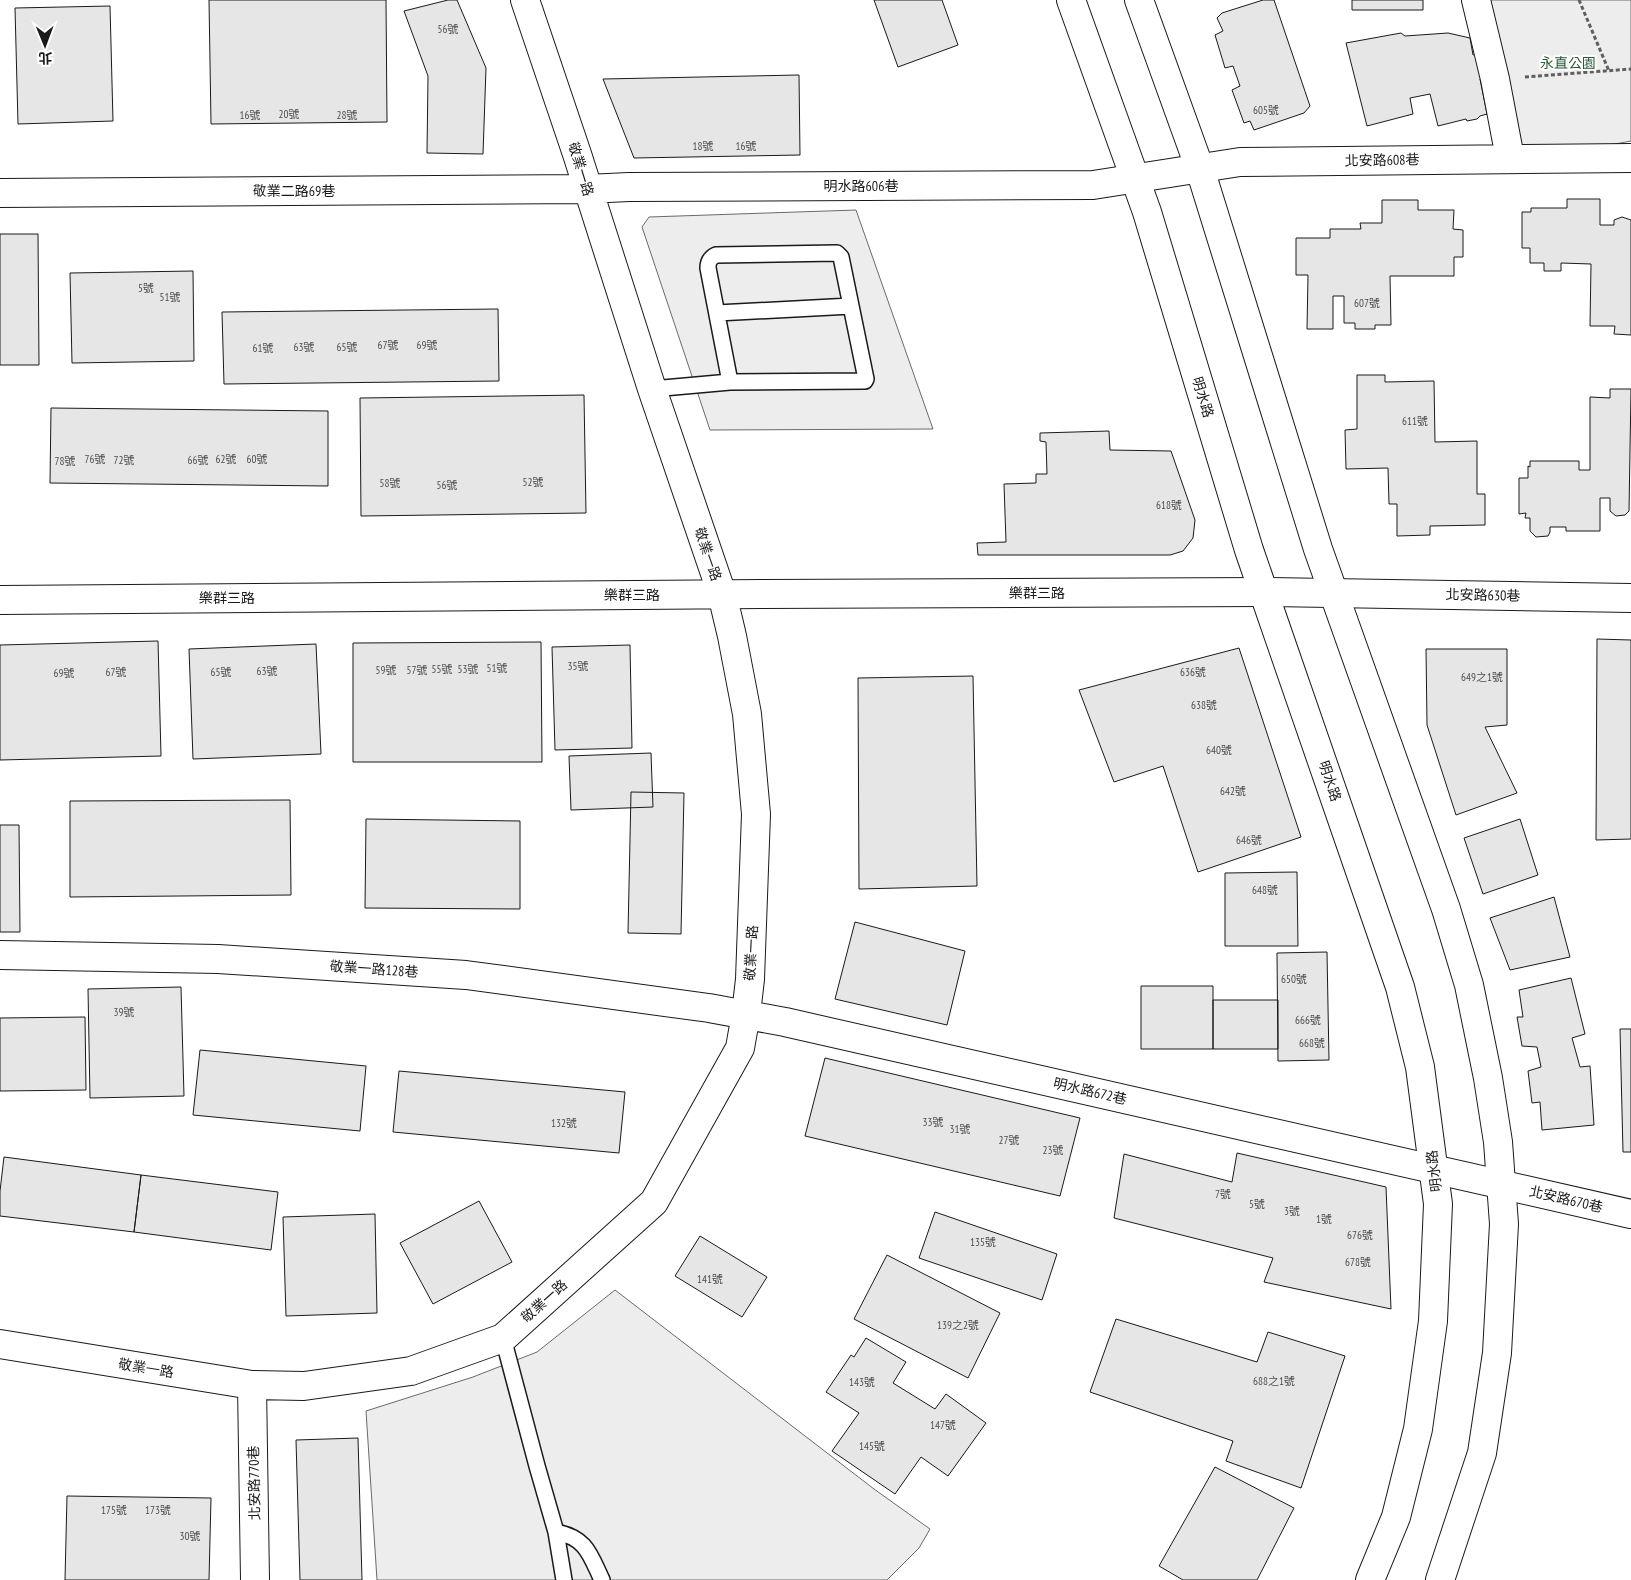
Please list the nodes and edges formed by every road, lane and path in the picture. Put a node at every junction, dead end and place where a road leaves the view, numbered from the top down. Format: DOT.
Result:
graph roads {
  1 [pos="525,0"];
  2 [pos="1072,0"];
  3 [pos="1139,0"];
  4 [pos="1476,0"];
  5 [pos="1580,0"];
  6 [pos="1631,69"];
  7 [pos="1609,70"];
  8 [pos="1495,79"];
  9 [pos="1510,158"];
  10 [pos="1631,158"];
  11 [pos="1200,169"];
  12 [pos="1135,180"];
  13 [pos="587,189"];
  14 [pos="0,193"];
  15 [pos="851,306"];
  16 [pos="717,313"];
  17 [pos="730,382"];
  18 [pos="652,389"];
  19 [pos="1264,592"];
  20 [pos="1334,593"];
  21 [pos="722,594"];
  22 [pos="1631,598"];
  23 [pos="0,600"];
  24 [pos="0,955"];
  25 [pos="746,1014"];
  26 [pos="1434,1170"];
  27 [pos="1502,1185"];
  28 [pos="1631,1214"];
  29 [pos="503,1338"];
  30 [pos="0,1344"];
  31 [pos="252,1385"];
  32 [pos="556,1532"];
  33 [pos="255,1580"];
  34 [pos="564,1580"];
  35 [pos="602,1580"];
  36 [pos="1370,1580"];
  37 [pos="1440,1580"];
  1 -- 13 [label="street, 敬業一路"];
  2 -- 12 [label="street, 明水路"];
  3 -- 11 [label="street"];
  4 -- 8 [label="street"];
  5 -- 7 [label="path"];
  6 -- 7 [label="path"];
  7 -- 8 [label="path"];
  8 -- 9 [label="street"];
  9 -- 10 [label="street, 北安路608巷"];
  9 -- 11 [label="street, 北安路608巷"];
  11 -- 12 [label="street, 北安路608巷"];
  11 -- 20 [label="street"];
  12 -- 13 [label="street, 明水路606巷"];
  12 -- 19 [label="street, 明水路"];
  13 -- 14 [label="street, 敬業二路69巷"];
  13 -- 18 [label="street, 敬業一路"];
  15 -- 16 [label="lane"];
  15 -- 16 [label="lane"];
  15 -- 17 [label="lane"];
  16 -- 17 [label="lane"];
  17 -- 18 [label="lane"];
  18 -- 21 [label="street, 敬業一路"];
  19 -- 20 [label="street, 樂群三路"];
  19 -- 21 [label="street, 樂群三路"];
  19 -- 26 [label="street, 明水路"];
  20 -- 22 [label="street, 北安路630巷"];
  20 -- 27 [label="street"];
  21 -- 23 [label="street, 樂群三路"];
  21 -- 25 [label="street, 敬業一路"];
  24 -- 25 [label="street, 敬業一路128巷"];
  25 -- 26 [label="street, 明水路672巷"];
  25 -- 29 [label="street, 敬業一路"];
  26 -- 27 [label="street, 明水路672巷"];
  26 -- 36 [label="street, 明水路"];
  27 -- 28 [label="street, 北安路670巷"];
  27 -- 37 [label="street"];
  29 -- 31 [label="street, 敬業一路"];
  29 -- 32 [label="lane"];
  30 -- 31 [label="street, 敬業一路"];
  31 -- 33 [label="street, 北安路770巷"];
  32 -- 34 [label="lane"];
  32 -- 35 [label="lane"];
}
